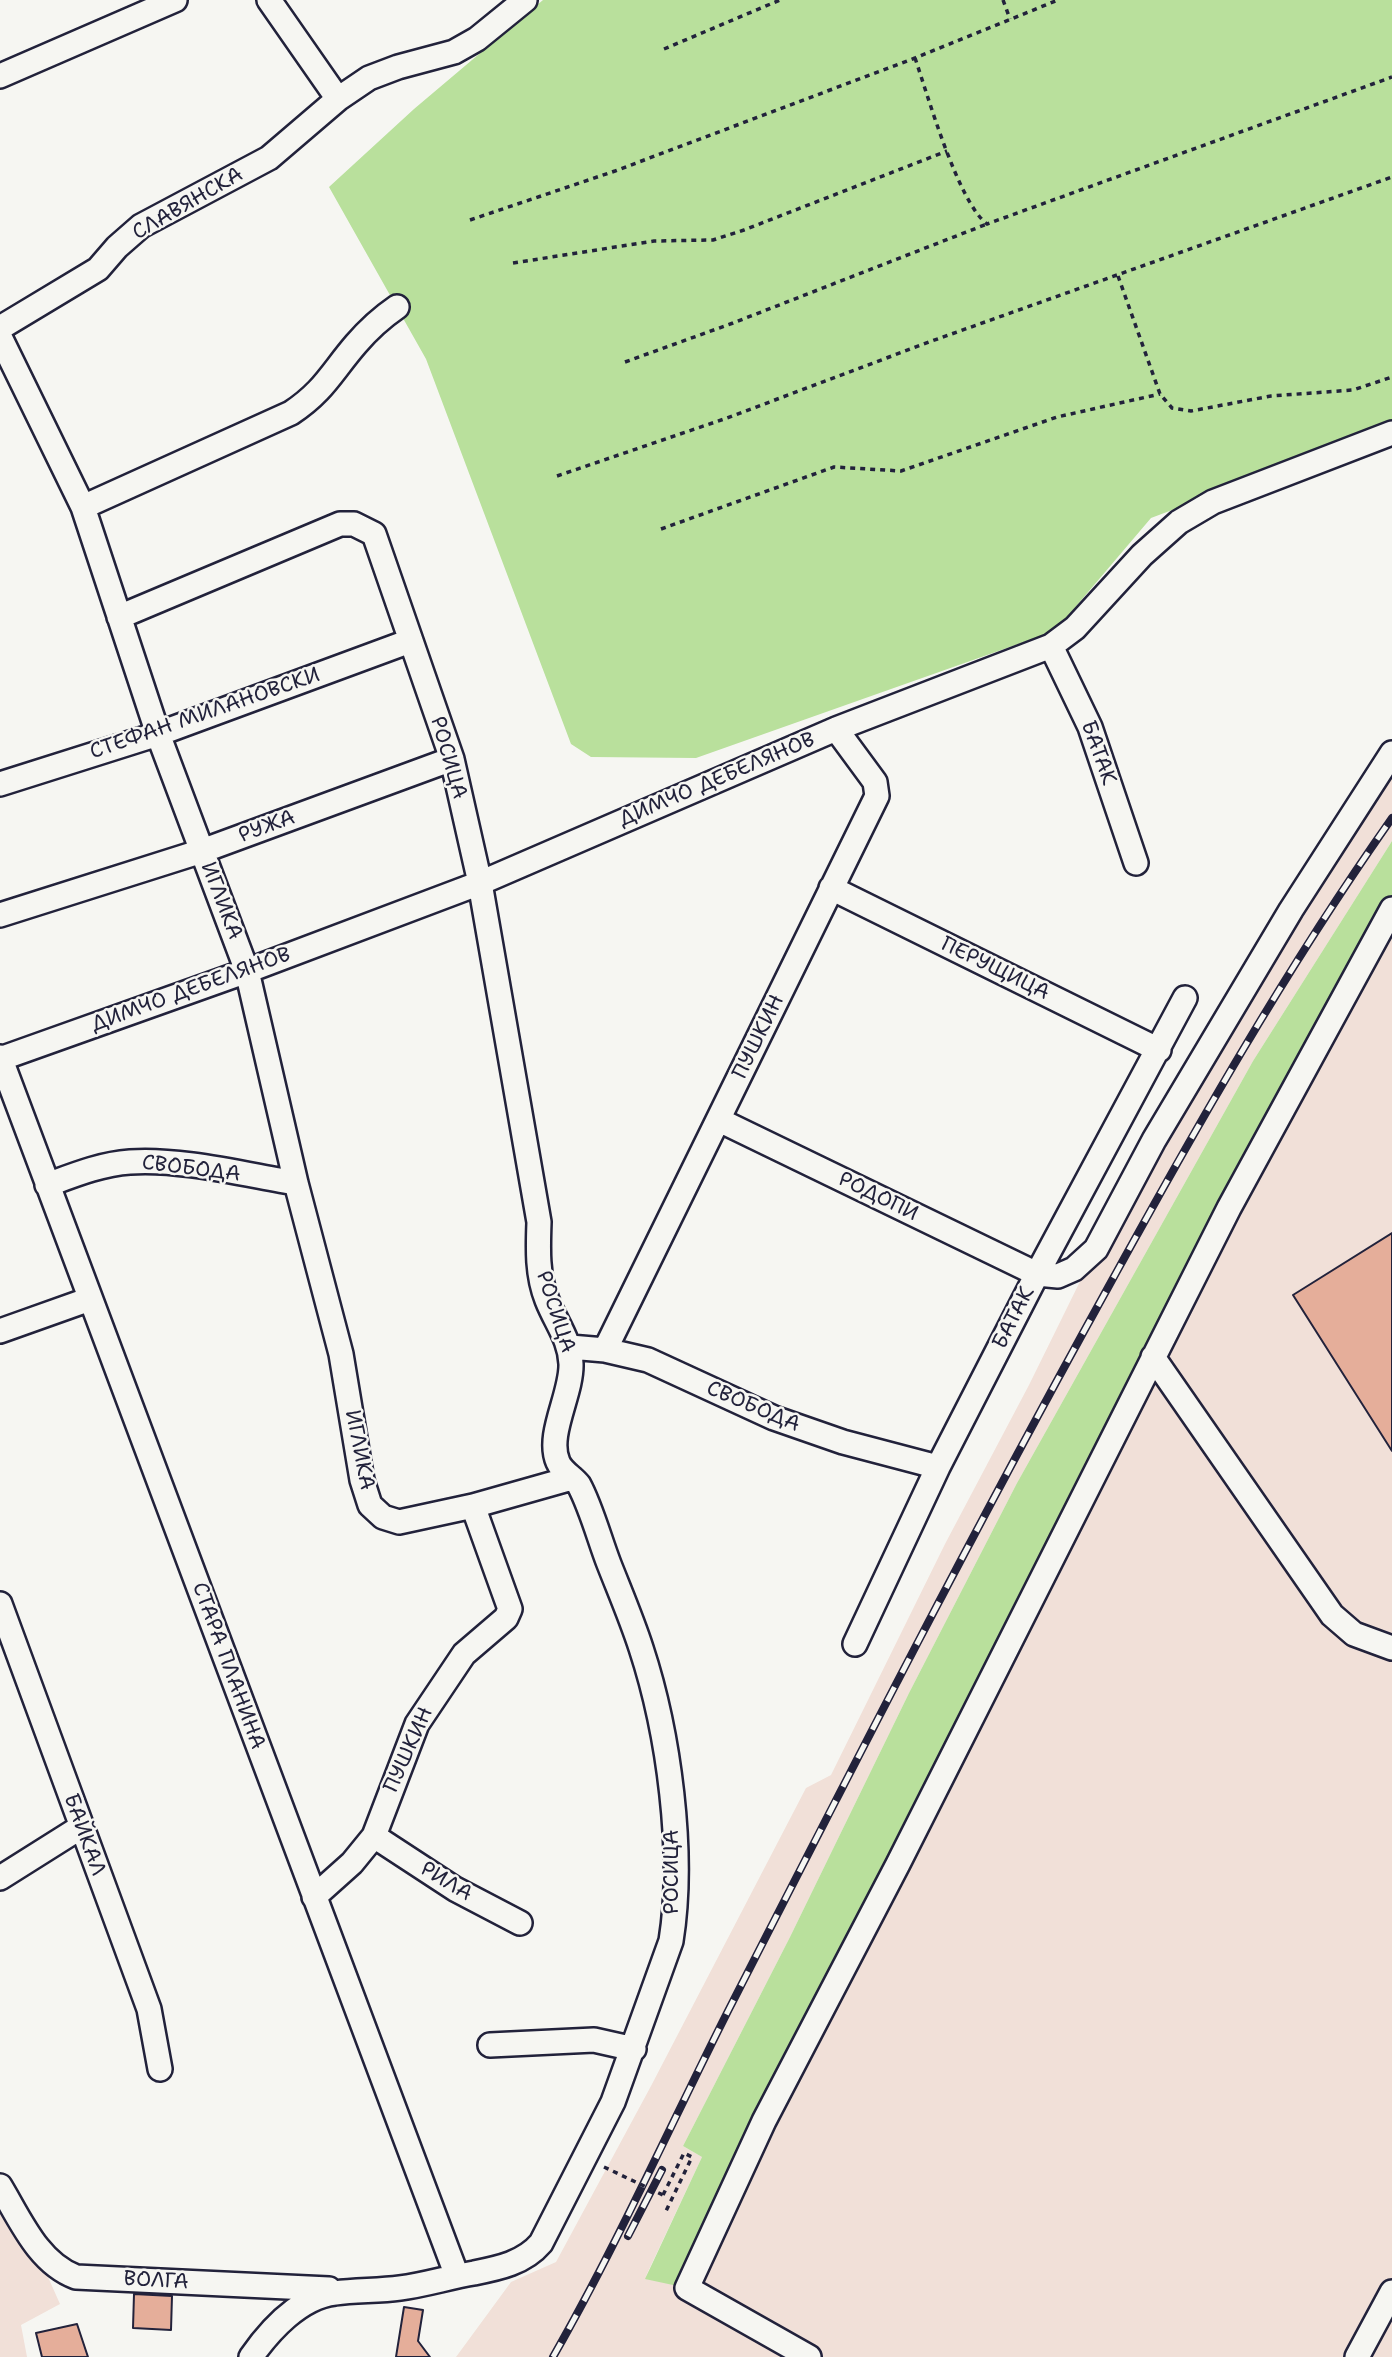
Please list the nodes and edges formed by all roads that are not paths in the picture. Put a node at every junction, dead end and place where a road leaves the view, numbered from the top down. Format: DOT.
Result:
graph roads {
  1 [pos="175,0"];
  2 [pos="269,0"];
  3 [pos="526,0"];
  4 [pos="0,76"];
  5 [pos="338,99"];
  6 [pos="397,307"];
  7 [pos="0,328"];
  8 [pos="0,337"];
  9 [pos="1392,433"];
  10 [pos="83,507"];
  11 [pos="119,617"];
  12 [pos="410,641"];
  13 [pos="1051,646"];
  14 [pos="836,729"];
  15 [pos="158,734"];
  16 [pos="1392,753"];
  17 [pos="452,759"];
  18 [pos="0,784"];
  19 [pos="202,851"];
  20 [pos="1136,863"];
  21 [pos="480,883"];
  22 [pos="831,888"];
  23 [pos="1392,909"];
  24 [pos="0,915"];
  25 [pos="247,971"];
  26 [pos="1185,998"];
  27 [pos="1159,1050"];
  28 [pos="0,1058"];
  29 [pos="719,1120"];
  30 [pos="296,1183"];
  31 [pos="47,1185"];
  32 [pos="1037,1274"];
  33 [pos="90,1299"];
  34 [pos="0,1331"];
  35 [pos="570,1347"];
  36 [pos="605,1350"];
  37 [pos="1153,1357"];
  38 [pos="937,1467"];
  39 [pos="572,1478"];
  40 [pos="473,1506"];
  41 [pos="0,1604"];
  42 [pos="855,1644"];
  43 [pos="1392,1648"];
  44 [pos="81,1827"];
  45 [pos="374,1836"];
  46 [pos="0,1878"];
  47 [pos="314,1897"];
  48 [pos="520,1923"];
  49 [pos="490,2045"];
  50 [pos="634,2049"];
  51 [pos="160,2069"];
  52 [pos="0,2186"];
  53 [pos="457,2276"];
  54 [pos="356,2291"];
  55 [pos="1392,2292"];
  56 [pos="251,2357"];
  57 [pos="809,2357"];
  58 [pos="1357,2357"];
  1 -- 4 [label="street"];
  2 -- 5 [label="street"];
  3 -- 5 [label="street, СЛАВЯНСКА"];
  5 -- 7 [label="street, СЛАВЯНСКА"];
  6 -- 10 [label="street"];
  8 -- 10 [label="street, ИГЛИКА"];
  9 -- 13 [label="street, ДИМЧО ДЕБЕЛЯНОВ"];
  10 -- 11 [label="street, ИГЛИКА"];
  11 -- 12 [label="street, РОСИЦА"];
  11 -- 15 [label="street, ИГЛИКА"];
  12 -- 15 [label="street, СТЕФАН МИЛАНОВСКИ"];
  12 -- 17 [label="street, РОСИЦА"];
  13 -- 14 [label="street, ДИМЧО ДЕБЕЛЯНОВ"];
  13 -- 20 [label="street, БАТАК"];
  14 -- 21 [label="street, ДИМЧО ДЕБЕЛЯНОВ"];
  14 -- 22 [label="street, ПУШКИН"];
  15 -- 18 [label="street, СТЕФАН МИЛАНОВСКИ"];
  15 -- 19 [label="street, ИГЛИКА"];
  16 -- 32 [label="street"];
  17 -- 19 [label="street, РУЖА"];
  17 -- 21 [label="street, РОСИЦА"];
  19 -- 24 [label="street, РУЖА"];
  19 -- 25 [label="street, ИГЛИКА"];
  21 -- 25 [label="street, ДИМЧО ДЕБЕЛЯНОВ"];
  21 -- 35 [label="street, РОСИЦА"];
  22 -- 27 [label="street, ПЕРУЩИЦА"];
  22 -- 29 [label="street, ПУШКИН"];
  23 -- 37 [label="street"];
  25 -- 28 [label="street, ДИМЧО ДЕБЕЛЯНОВ"];
  25 -- 30 [label="street, ИГЛИКА"];
  26 -- 27 [label="street, БАТАК"];
  27 -- 32 [label="street, БАТАК"];
  28 -- 31 [label="street, СТАРА ПЛАНИНА"];
  29 -- 32 [label="street, РОДОПИ"];
  29 -- 36 [label="street, ПУШКИН"];
  30 -- 31 [label="street, СВОБОДА"];
  30 -- 40 [label="street, ИГЛИКА"];
  31 -- 33 [label="street, СТАРА ПЛАНИНА"];
  32 -- 38 [label="street, БАТАК"];
  33 -- 34 [label="street"];
  33 -- 47 [label="street, СТАРА ПЛАНИНА"];
  35 -- 36 [label="street, СВОБОДА"];
  35 -- 39 [label="street, РОСИЦА"];
  36 -- 38 [label="street, СВОБОДА"];
  37 -- 43 [label="street"];
  37 -- 57 [label="street"];
  38 -- 42 [label="street, БАТАК"];
  39 -- 40 [label="street"];
  39 -- 50 [label="street, РОСИЦА"];
  40 -- 45 [label="street, ПУШКИН"];
  41 -- 44 [label="street, БАЙКАЛ"];
  44 -- 46 [label="street"];
  44 -- 51 [label="street, БАЙКАЛ"];
  45 -- 47 [label="street, ПУШКИН"];
  45 -- 48 [label="street, РИЛА"];
  47 -- 53 [label="street, СТАРА ПЛАНИНА"];
  49 -- 50 [label="street"];
  50 -- 53 [label="street, РОСИЦА"];
  52 -- 54 [label="street, ВОЛГА"];
  53 -- 54 [label="street, РОСИЦА"];
  54 -- 56 [label="street"];
  55 -- 58 [label="street"];
}
